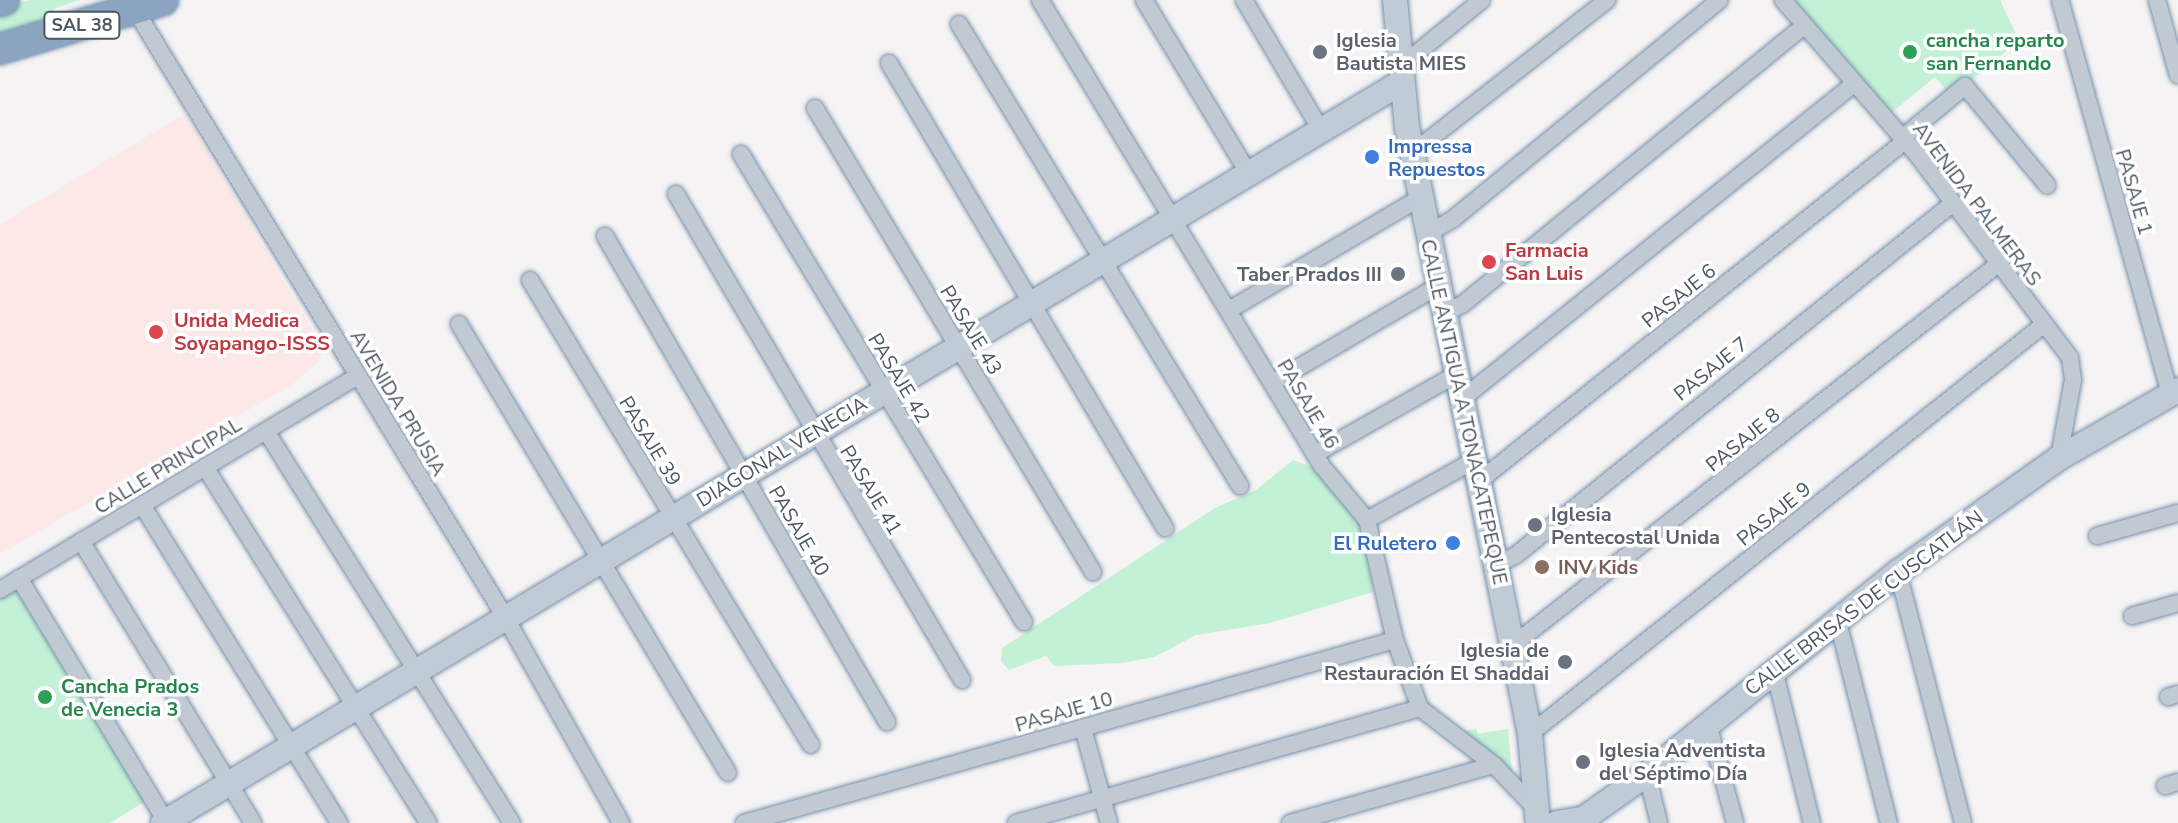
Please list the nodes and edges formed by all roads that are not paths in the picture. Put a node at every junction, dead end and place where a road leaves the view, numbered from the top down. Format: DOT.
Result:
graph roads {
  1 [pos="96,0"];
  2 [pos="163,0"];
  3 [pos="1040,0"];
  4 [pos="1144,0"];
  5 [pos="1244,0"];
  6 [pos="1395,0"];
  7 [pos="1482,0"];
  8 [pos="1607,0"];
  9 [pos="1720,0"];
  10 [pos="1783,0"];
  11 [pos="2060,0"];
  12 [pos="2157,0"];
  13 [pos="132,4"];
  14 [pos="959,24"];
  15 [pos="1805,25"];
  16 [pos="55,33"];
  17 [pos="0,49"];
  18 [pos="889,63"];
  19 [pos="1402,74"];
  20 [pos="2178,75"];
  21 [pos="1855,83"];
  22 [pos="815,108"];
  23 [pos="1319,127"];
  24 [pos="1904,140"];
  25 [pos="1412,153"];
  26 [pos="741,154"];
  27 [pos="1247,171"];
  28 [pos="2047,185"];
  29 [pos="676,194"];
  30 [pos="1420,198"];
  31 [pos="1952,204"];
  32 [pos="1172,217"];
  33 [pos="1427,234"];
  34 [pos="605,236"];
  35 [pos="1102,259"];
  36 [pos="1997,265"];
  37 [pos="530,280"];
  38 [pos="1438,286"];
  39 [pos="1031,302"];
  40 [pos="1229,310"];
  41 [pos="1444,313"];
  42 [pos="459,324"];
  43 [pos="2043,325"];
  44 [pos="958,347"];
  45 [pos="1457,374"];
  46 [pos="357,376"];
  47 [pos="1272,383"];
  48 [pos="885,392"];
  49 [pos="2174,392"];
  50 [pos="1462,399"];
  51 [pos="266,431"];
  52 [pos="814,435"];
  53 [pos="1315,454"];
  54 [pos="2059,458"];
  55 [pos="205,467"];
  56 [pos="1476,472"];
  57 [pos="744,476"];
  58 [pos="1240,486"];
  59 [pos="142,505"];
  60 [pos="2178,513"];
  61 [pos="673,517"];
  62 [pos="1367,520"];
  63 [pos="1165,528"];
  64 [pos="2097,536"];
  65 [pos="81,541"];
  66 [pos="600,559"];
  67 [pos="1496,565"];
  68 [pos="1093,572"];
  69 [pos="1898,572"];
  70 [pos="19,578"];
  71 [pos="0,590"];
  72 [pos="2178,603"];
  73 [pos="504,615"];
  74 [pos="2132,616"];
  75 [pos="1024,622"];
  76 [pos="1838,622"];
  77 [pos="1395,640"];
  78 [pos="1513,645"];
  79 [pos="417,669"];
  80 [pos="1774,670"];
  81 [pos="962,680"];
  82 [pos="356,704"];
  83 [pos="1420,708"];
  84 [pos="887,722"];
  85 [pos="1708,724"];
  86 [pos="1083,728"];
  87 [pos="1530,734"];
  88 [pos="811,745"];
  89 [pos="290,746"];
  90 [pos="1494,765"];
  91 [pos="728,773"];
  92 [pos="1647,774"];
  93 [pos="228,782"];
  94 [pos="1102,798"];
  95 [pos="1545,819"];
  96 [pos="1584,821"];
  97 [pos="165,822"];
  98 [pos="253,823"];
  99 [pos="339,823"];
  100 [pos="428,823"];
  101 [pos="512,823"];
  102 [pos="621,823"];
  103 [pos="744,823"];
  104 [pos="1016,823"];
  105 [pos="1109,823"];
  106 [pos="1290,823"];
  107 [pos="1659,823"];
  108 [pos="1735,823"];
  109 [pos="1812,823"];
  110 [pos="1889,823"];
  111 [pos="1963,823"];
  1 -- 16 [label="highway"];
  2 -- 13 [label="highway, SAL 38"];
  3 -- 32 [label="street, PASAJE 46"];
  4 -- 27 [label="street"];
  5 -- 23 [label="street"];
  6 -- 19 [label="street, CALLE ANTIGUA A TONACATEPEQUE"];
  7 -- 19 [label="street"];
  8 -- 25 [label="street"];
  9 -- 33 [label="street"];
  10 -- 15 [label="street, AVENIDA PALMERAS"];
  11 -- 49 [label="street, PASAJE 1"];
  12 -- 20 [label="street"];
  13 -- 16 [label="highway, SAL 38"];
  13 -- 46 [label="street, AVENIDA PRUSIA"];
  14 -- 35 [label="street"];
  15 -- 21 [label="street, AVENIDA PALMERAS"];
  15 -- 41 [label="street"];
  16 -- 17 [label="highway, SAL 38"];
  18 -- 39 [label="street"];
  19 -- 23 [label="street, DIAGONAL VENECIA"];
  19 -- 25 [label="street, CALLE ANTIGUA A TONACATEPEQUE"];
  21 -- 24 [label="street, AVENIDA PALMERAS"];
  21 -- 50 [label="street"];
  22 -- 44 [label="street, PASAJE 43"];
  23 -- 27 [label="street, DIAGONAL VENECIA"];
  24 -- 28 [label="street, PASAJE 6"];
  24 -- 31 [label="street, AVENIDA PALMERAS"];
  24 -- 56 [label="street, PASAJE 6"];
  25 -- 30 [label="street, CALLE ANTIGUA A TONACATEPEQUE"];
  26 -- 48 [label="street, PASAJE 42"];
  27 -- 32 [label="street, DIAGONAL VENECIA"];
  29 -- 52 [label="street, PASAJE 41"];
  30 -- 33 [label="street, CALLE ANTIGUA A TONACATEPEQUE"];
  30 -- 40 [label="street"];
  31 -- 36 [label="street, AVENIDA PALMERAS"];
  31 -- 67 [label="street, PASAJE 7"];
  32 -- 35 [label="street, DIAGONAL VENECIA"];
  32 -- 40 [label="street, PASAJE 46"];
  33 -- 38 [label="street, CALLE ANTIGUA A TONACATEPEQUE"];
  34 -- 57 [label="street, PASAJE 40"];
  35 -- 39 [label="street, DIAGONAL VENECIA"];
  35 -- 58 [label="street"];
  36 -- 43 [label="street, AVENIDA PALMERAS"];
  36 -- 78 [label="street, PASAJE 8"];
  37 -- 61 [label="street, PASAJE 39"];
  38 -- 41 [label="street, CALLE ANTIGUA A TONACATEPEQUE"];
  38 -- 47 [label="street"];
  39 -- 44 [label="street, DIAGONAL VENECIA"];
  39 -- 63 [label="street"];
  40 -- 47 [label="street, PASAJE 46"];
  41 -- 45 [label="street, CALLE ANTIGUA A TONACATEPEQUE"];
  42 -- 66 [label="street"];
  43 -- 54 [label="street, AVENIDA PALMERAS"];
  43 -- 87 [label="street, PASAJE 9"];
  44 -- 48 [label="street, DIAGONAL VENECIA"];
  44 -- 68 [label="street, PASAJE 43"];
  45 -- 50 [label="street, CALLE ANTIGUA A TONACATEPEQUE"];
  45 -- 53 [label="street"];
  46 -- 51 [label="street, CALLE PRINCIPAL"];
  46 -- 73 [label="street, AVENIDA PRUSIA"];
  47 -- 53 [label="street, PASAJE 46"];
  48 -- 52 [label="street, DIAGONAL VENECIA"];
  48 -- 75 [label="street, PASAJE 42"];
  49 -- 54 [label="street, CALLE BRISAS DE CUSCATLÁN"];
  50 -- 56 [label="street, CALLE ANTIGUA A TONACATEPEQUE"];
  51 -- 55 [label="street, CALLE PRINCIPAL"];
  51 -- 79 [label="street"];
  52 -- 57 [label="street, DIAGONAL VENECIA"];
  52 -- 81 [label="street, PASAJE 41"];
  53 -- 62 [label="street, PASAJE 46"];
  54 -- 69 [label="street, CALLE BRISAS DE CUSCATLÁN"];
  55 -- 59 [label="street, CALLE PRINCIPAL"];
  55 -- 82 [label="street"];
  56 -- 62 [label="street, PASAJE 6"];
  56 -- 67 [label="street, CALLE ANTIGUA A TONACATEPEQUE"];
  57 -- 61 [label="street, DIAGONAL VENECIA"];
  57 -- 84 [label="street, PASAJE 40"];
  59 -- 65 [label="street, CALLE PRINCIPAL"];
  59 -- 89 [label="street"];
  60 -- 64 [label="street"];
  61 -- 66 [label="street, DIAGONAL VENECIA"];
  61 -- 88 [label="street, PASAJE 39"];
  62 -- 77 [label="street, PASAJE 46"];
  65 -- 70 [label="street, CALLE PRINCIPAL"];
  65 -- 93 [label="street"];
  66 -- 73 [label="street, DIAGONAL VENECIA"];
  66 -- 91 [label="street"];
  67 -- 78 [label="street, CALLE ANTIGUA A TONACATEPEQUE"];
  69 -- 76 [label="street, CALLE BRISAS DE CUSCATLÁN"];
  69 -- 111 [label="street"];
  70 -- 71 [label="street, CALLE PRINCIPAL"];
  70 -- 97 [label="street"];
  72 -- 74 [label="street"];
  73 -- 79 [label="street, DIAGONAL VENECIA"];
  73 -- 102 [label="street, AVENIDA PRUSIA"];
  76 -- 80 [label="street, CALLE BRISAS DE CUSCATLÁN"];
  76 -- 110 [label="street"];
  77 -- 83 [label="street, PASAJE 46"];
  77 -- 86 [label="street, PASAJE 10"];
  78 -- 87 [label="street, CALLE ANTIGUA A TONACATEPEQUE"];
  79 -- 82 [label="street, DIAGONAL VENECIA"];
  79 -- 101 [label="street"];
  80 -- 85 [label="street, CALLE BRISAS DE CUSCATLÁN"];
  80 -- 109 [label="street"];
  82 -- 89 [label="street, DIAGONAL VENECIA"];
  82 -- 100 [label="street"];
  83 -- 90 [label="street"];
  83 -- 94 [label="street"];
  85 -- 92 [label="street, CALLE BRISAS DE CUSCATLÁN"];
  85 -- 108 [label="street"];
  86 -- 94 [label="street"];
  86 -- 103 [label="street, PASAJE 10"];
  87 -- 95 [label="street, CALLE ANTIGUA A TONACATEPEQUE"];
  89 -- 93 [label="street, DIAGONAL VENECIA"];
  89 -- 99 [label="street"];
  90 -- 95 [label="street"];
  90 -- 106 [label="street"];
  92 -- 96 [label="street, CALLE BRISAS DE CUSCATLÁN"];
  92 -- 107 [label="street"];
  93 -- 97 [label="street, DIAGONAL VENECIA"];
  93 -- 98 [label="street"];
  94 -- 104 [label="street"];
  94 -- 105 [label="street"];
  95 -- 96 [label="street, CALLE BRISAS DE CUSCATLÁN"];
}
